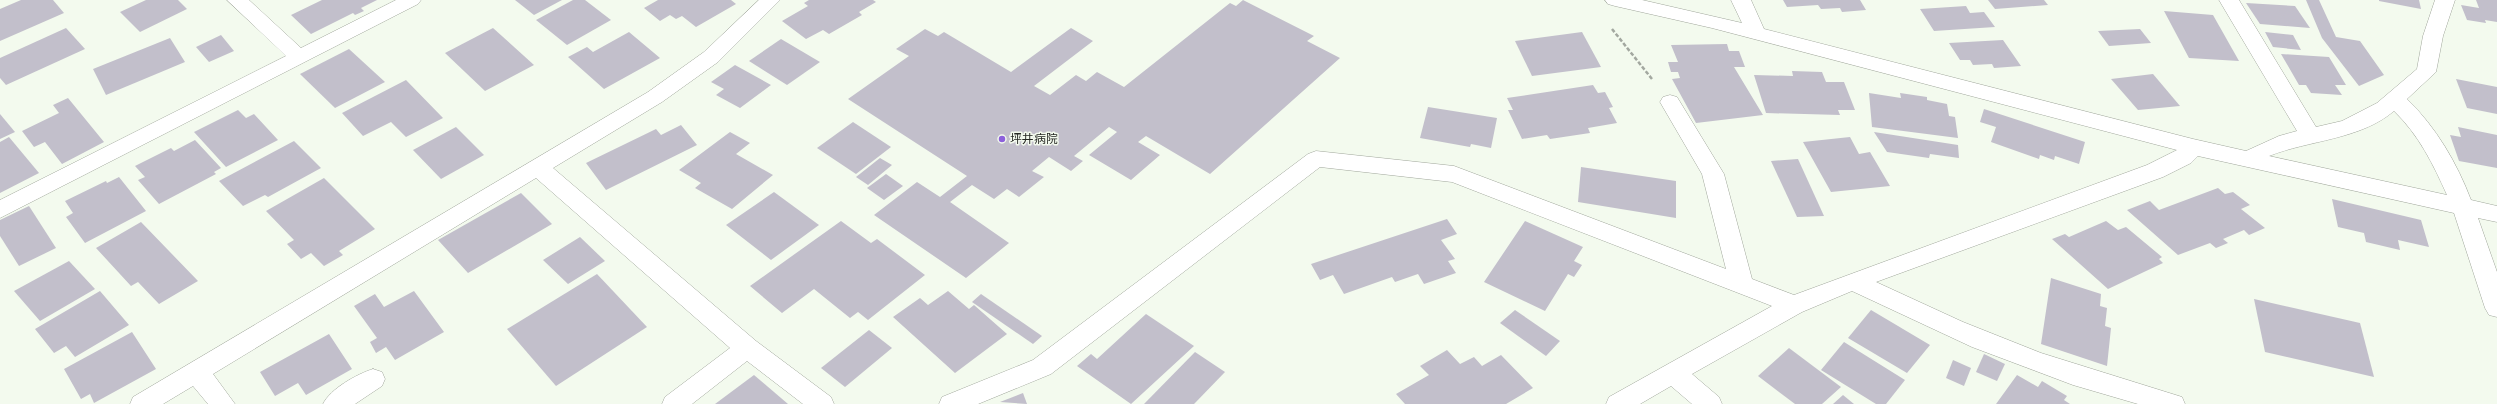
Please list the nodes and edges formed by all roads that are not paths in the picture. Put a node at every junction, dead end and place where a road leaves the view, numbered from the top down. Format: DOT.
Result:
graph roads {
  1 [pos="237,0"];
  2 [pos="411,0"];
  3 [pos="770,0"];
  4 [pos="1615,0"];
  5 [pos="1741,0"];
  6 [pos="2230,0"];
  7 [pos="2445,0"];
  8 [pos="1757,34"];
  9 [pos="298,56"];
  10 [pos="2394,99"];
  11 [pos="1670,102"];
  12 [pos="2311,135"];
  13 [pos="2193,147"];
  14 [pos="2250,159"];
  15 [pos="537,167"];
  16 [pos="2465,208"];
  17 [pos="0,210"];
  18 [pos="2497,214"];
  19 [pos="1853,281"];
  20 [pos="1742,285"];
  21 [pos="1794,305"];
  22 [pos="2497,308"];
  23 [pos="747,348"];
  24 [pos="196,372"];
  25 [pos="1673,373"];
  26 [pos="373,379"];
  27 [pos="142,404"];
  28 [pos="223,404"];
  29 [pos="334,404"];
  30 [pos="674,404"];
  31 [pos="822,404"];
  32 [pos="951,404"];
  33 [pos="1618,404"];
  34 [pos="1710,404"];
  35 [pos="2173,404"];
  1 -- 9 [label="street"];
  2 -- 9 [label="street"];
  3 -- 15 [label="street"];
  4 -- 8 [label="street"];
  5 -- 8 [label="street"];
  6 -- 12 [label="street"];
  7 -- 10 [label="street"];
  8 -- 13 [label="street"];
  9 -- 17 [label="street"];
  10 -- 12 [label="street"];
  10 -- 16 [label="street"];
  11 -- 20 [label="street"];
  12 -- 14 [label="street"];
  13 -- 14 [label="street"];
  13 -- 19 [label="street"];
  14 -- 16 [label="street"];
  15 -- 23 [label="street"];
  15 -- 24 [label="street"];
  16 -- 18 [label="street"];
  16 -- 22 [label="street"];
  19 -- 21 [label="street"];
  19 -- 35 [label="street"];
  20 -- 21 [label="street"];
  20 -- 32 [label="street"];
  21 -- 25 [label="street"];
  23 -- 30 [label="street"];
  23 -- 31 [label="street"];
  24 -- 27 [label="street"];
  24 -- 28 [label="street"];
  25 -- 33 [label="street"];
  25 -- 34 [label="street"];
  26 -- 29 [label="street"];
}
